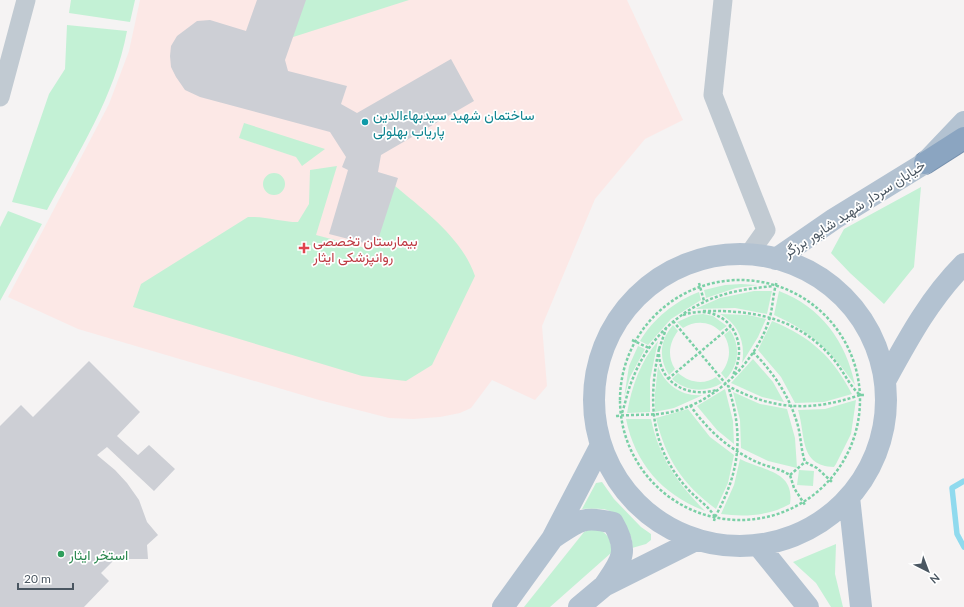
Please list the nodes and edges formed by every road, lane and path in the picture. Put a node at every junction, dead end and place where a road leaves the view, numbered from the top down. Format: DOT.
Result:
graph roads {
  1 [pos="26,0"];
  2 [pos="723,0"];
  3 [pos="0,97"];
  4 [pos="964,122"];
  5 [pos="964,138"];
  6 [pos="925,163"];
  7 [pos="749,254"];
  8 [pos="776,259"];
  9 [pos="964,264"];
  10 [pos="777,281"];
  11 [pos="699,283"];
  12 [pos="775,285"];
  13 [pos="700,287"];
  14 [pos="704,301"];
  15 [pos="703,311"];
  16 [pos="680,316"];
  17 [pos="770,317"];
  18 [pos="673,321"];
  19 [pos="731,326"];
  20 [pos="667,327"];
  21 [pos="632,340"];
  22 [pos="635,342"];
  23 [pos="649,348"];
  24 [pos="659,349"];
  25 [pos="699,352"];
  26 [pos="753,352"];
  27 [pos="732,377"];
  28 [pos="668,379"];
  29 [pos="885,381"];
  30 [pos="727,385"];
  31 [pos="718,389"];
  32 [pos="864,395"];
  33 [pos="860,396"];
  34 [pos="690,405"];
  35 [pos="791,406"];
  36 [pos="653,415"];
  37 [pos="616,416"];
  38 [pos="621,416"];
  39 [pos="601,445"];
  40 [pos="737,452"];
  41 [pos="805,462"];
  42 [pos="790,475"];
  43 [pos="829,480"];
  44 [pos="832,482"];
  45 [pos="849,497"];
  46 [pos="803,502"];
  47 [pos="805,505"];
  48 [pos="715,517"];
  49 [pos="714,521"];
  50 [pos="552,539"];
  51 [pos="696,540"];
  52 [pos="758,545"];
  53 [pos="604,586"];
  54 [pos="503,607"];
  55 [pos="579,607"];
  56 [pos="808,607"];
  57 [pos="861,607"];
  1 -- 3 [label="street"];
  2 -- 7 [label="street"];
  4 -- 6 [label="main road, خیابان سردار شهید شاپور برزگر"];
  5 -- 6 [label="highway"];
  6 -- 8 [label="main road, خیابان سردار شهید شاپور برزگر"];
  7 -- 8 [label="main road"];
  7 -- 39 [label="main road"];
  8 -- 29 [label="main road"];
  9 -- 29 [label="main road"];
  10 -- 12 [label="path"];
  11 -- 13 [label="path"];
  12 -- 13 [label="path"];
  12 -- 14 [label="path"];
  12 -- 17 [label="path"];
  12 -- 33 [label="path"];
  13 -- 14 [label="path"];
  13 -- 22 [label="path"];
  14 -- 16 [label="path"];
  15 -- 16 [label="path"];
  15 -- 17 [label="path"];
  15 -- 19 [label="path"];
  16 -- 18 [label="path"];
  17 -- 26 [label="path"];
  17 -- 33 [label="path"];
  18 -- 20 [label="path"];
  18 -- 25 [label="path"];
  19 -- 25 [label="path"];
  19 -- 27 [label="path"];
  20 -- 23 [label="path"];
  20 -- 24 [label="path"];
  21 -- 22 [label="path"];
  22 -- 23 [label="path"];
  22 -- 38 [label="path"];
  23 -- 38 [label="path"];
  24 -- 28 [label="path"];
  24 -- 36 [label="path"];
  25 -- 28 [label="path"];
  25 -- 30 [label="path"];
  26 -- 27 [label="path"];
  26 -- 35 [label="path"];
  27 -- 30 [label="path"];
  28 -- 31 [label="path"];
  29 -- 45 [label="main road"];
  30 -- 31 [label="path"];
  30 -- 35 [label="path"];
  30 -- 40 [label="path"];
  31 -- 34 [label="path"];
  32 -- 33 [label="path"];
  33 -- 35 [label="path"];
  33 -- 43 [label="path"];
  34 -- 36 [label="path"];
  34 -- 40 [label="path"];
  35 -- 41 [label="path"];
  36 -- 38 [label="path"];
  36 -- 48 [label="path"];
  37 -- 38 [label="path"];
  38 -- 48 [label="path"];
  39 -- 50 [label="main road"];
  39 -- 51 [label="main road"];
  40 -- 42 [label="path"];
  40 -- 48 [label="path"];
  41 -- 42 [label="path"];
  41 -- 43 [label="path"];
  42 -- 46 [label="path"];
  43 -- 44 [label="path"];
  43 -- 46 [label="path"];
  45 -- 52 [label="main road"];
  45 -- 57 [label="main road"];
  46 -- 47 [label="path"];
  46 -- 48 [label="path"];
  48 -- 49 [label="path"];
  50 -- 53 [label="main road"];
  50 -- 54 [label="main road"];
  51 -- 52 [label="main road"];
  51 -- 53 [label="main road"];
  52 -- 56 [label="main road"];
  53 -- 55 [label="main road"];
}
